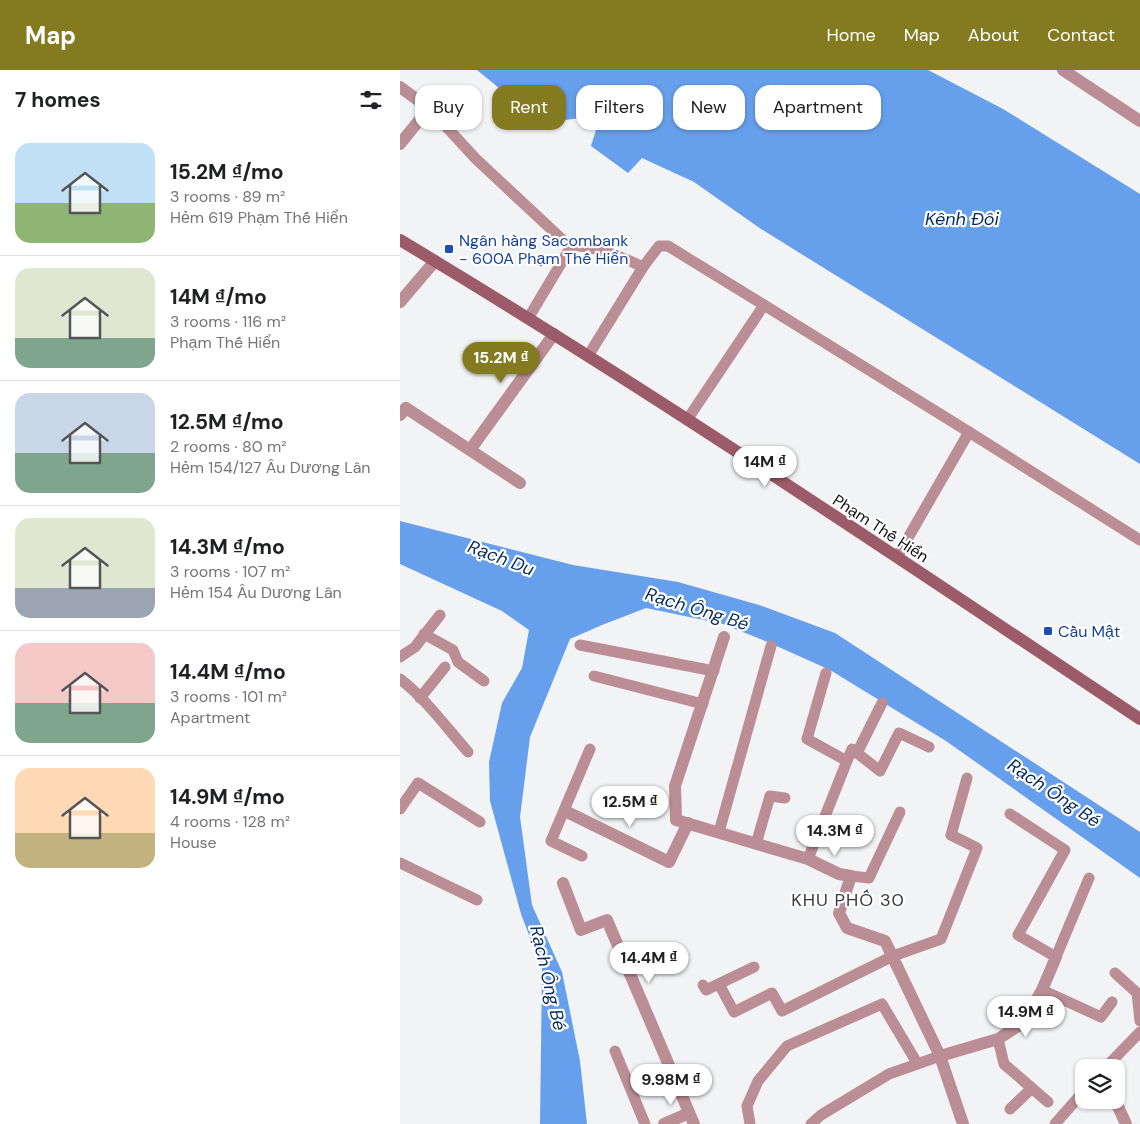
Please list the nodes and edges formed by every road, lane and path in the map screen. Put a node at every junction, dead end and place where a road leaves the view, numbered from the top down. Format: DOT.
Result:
graph roads {
  1 [pos="1063,70"];
  2 [pos="400,87"];
  3 [pos="415,98"];
  4 [pos="1140,121"];
  5 [pos="415,125"];
  6 [pos="449,130"];
  7 [pos="400,144"];
  8 [pos="400,240"];
  9 [pos="572,245"];
  10 [pos="434,261"];
  11 [pos="643,267"];
  12 [pos="400,302"];
  13 [pos="764,306"];
  14 [pos="529,317"];
  15 [pos="554,334"];
  16 [pos="588,356"];
  17 [pos="400,415"];
  18 [pos="687,420"];
  19 [pos="969,432"];
  20 [pos="470,450"];
  21 [pos="520,483"];
  22 [pos="1140,540"];
  23 [pos="897,557"];
  24 [pos="440,614"];
  25 [pos="424,634"];
  26 [pos="724,637"];
  27 [pos="580,645"];
  28 [pos="771,646"];
  29 [pos="400,657"];
  30 [pos="445,667"];
  31 [pos="714,671"];
  32 [pos="826,673"];
  33 [pos="594,676"];
  34 [pos="400,678"];
  35 [pos="484,681"];
  36 [pos="420,698"];
  37 [pos="882,703"];
  38 [pos="703,704"];
  39 [pos="1140,719"];
  40 [pos="928,748"];
  41 [pos="590,749"];
  42 [pos="468,752"];
  43 [pos="857,753"];
  44 [pos="847,761"];
  45 [pos="967,778"];
  46 [pos="786,798"];
  47 [pos="400,810"];
  48 [pos="565,811"];
  49 [pos="900,812"];
  50 [pos="1010,814"];
  51 [pos="480,822"];
  52 [pos="688,823"];
  53 [pos="720,832"];
  54 [pos="756,844"];
  55 [pos="582,856"];
  56 [pos="808,859"];
  57 [pos="401,867"];
  58 [pos="851,876"];
  59 [pos="1089,878"];
  60 [pos="563,884"];
  61 [pos="477,900"];
  62 [pos="893,956"];
  63 [pos="1056,957"];
  64 [pos="754,966"];
  65 [pos="1115,973"];
  66 [pos="719,984"];
  67 [pos="703,985"];
  68 [pos="1042,990"];
  69 [pos="1112,1002"];
  70 [pos="1140,1021"];
  71 [pos="1140,1032"];
  72 [pos="998,1039"];
  73 [pos="615,1051"];
  74 [pos="940,1056"];
  75 [pos="1114,1059"];
  76 [pos="917,1063"];
  77 [pos="1032,1088"];
  78 [pos="1048,1102"];
  79 [pos="1075,1102"];
  80 [pos="1010,1109"];
  81 [pos="1119,1109"];
  82 [pos="691,1118"];
  83 [pos="645,1124"];
  84 [pos="664,1124"];
  85 [pos="750,1124"];
  86 [pos="811,1124"];
  87 [pos="963,1124"];
  88 [pos="1055,1124"];
  89 [pos="1126,1124"];
  1 -- 4 [label="street"];
  2 -- 3 [label="street"];
  5 -- 7 [label="street"];
  6 -- 9 [label="lane"];
  8 -- 10 [label="main road, Phạm Thế Hiển"];
  9 -- 11 [label="lane"];
  9 -- 14 [label="lane"];
  10 -- 12 [label="street"];
  10 -- 14 [label="main road, Phạm Thế Hiển"];
  11 -- 13 [label="lane"];
  11 -- 16 [label="lane"];
  13 -- 18 [label="lane"];
  13 -- 19 [label="lane"];
  14 -- 15 [label="main road, Phạm Thế Hiển"];
  15 -- 16 [label="main road, Phạm Thế Hiển"];
  15 -- 20 [label="street"];
  16 -- 18 [label="main road, Phạm Thế Hiển"];
  17 -- 20 [label="street"];
  18 -- 23 [label="main road, Phạm Thế Hiển"];
  19 -- 22 [label="lane"];
  19 -- 23 [label="lane"];
  20 -- 21 [label="street"];
  23 -- 39 [label="main road, Phạm Thế Hiển"];
  24 -- 25 [label="lane"];
  25 -- 29 [label="lane"];
  25 -- 35 [label="lane"];
  26 -- 31 [label="street"];
  27 -- 31 [label="lane"];
  28 -- 53 [label="lane"];
  30 -- 36 [label="lane"];
  31 -- 38 [label="street"];
  32 -- 44 [label="lane"];
  33 -- 38 [label="lane"];
  34 -- 36 [label="lane"];
  36 -- 42 [label="lane"];
  37 -- 43 [label="lane"];
  38 -- 52 [label="street"];
  40 -- 43 [label="lane"];
  41 -- 48 [label="lane"];
  43 -- 44 [label="lane"];
  44 -- 56 [label="lane"];
  45 -- 62 [label="lane"];
  46 -- 54 [label="lane"];
  47 -- 51 [label="lane"];
  48 -- 52 [label="street"];
  48 -- 55 [label="lane"];
  49 -- 58 [label="lane"];
  50 -- 63 [label="lane"];
  52 -- 53 [label="street"];
  53 -- 54 [label="street"];
  54 -- 56 [label="street"];
  56 -- 58 [label="street"];
  57 -- 61 [label="lane"];
  58 -- 62 [label="street"];
  59 -- 63 [label="lane"];
  60 -- 82 [label="street"];
  62 -- 66 [label="lane"];
  62 -- 74 [label="street"];
  63 -- 68 [label="street"];
  64 -- 66 [label="lane"];
  65 -- 70 [label="lane"];
  66 -- 67 [label="lane"];
  68 -- 69 [label="lane"];
  68 -- 72 [label="street"];
  71 -- 75 [label="lane"];
  72 -- 74 [label="street"];
  72 -- 77 [label="lane"];
  73 -- 83 [label="lane"];
  74 -- 76 [label="lane"];
  74 -- 87 [label="street"];
  76 -- 85 [label="lane"];
  76 -- 86 [label="lane"];
  77 -- 78 [label="lane"];
  77 -- 80 [label="lane"];
  79 -- 88 [label="lane"];
  81 -- 89 [label="street"];
  82 -- 84 [label="street"];
}
